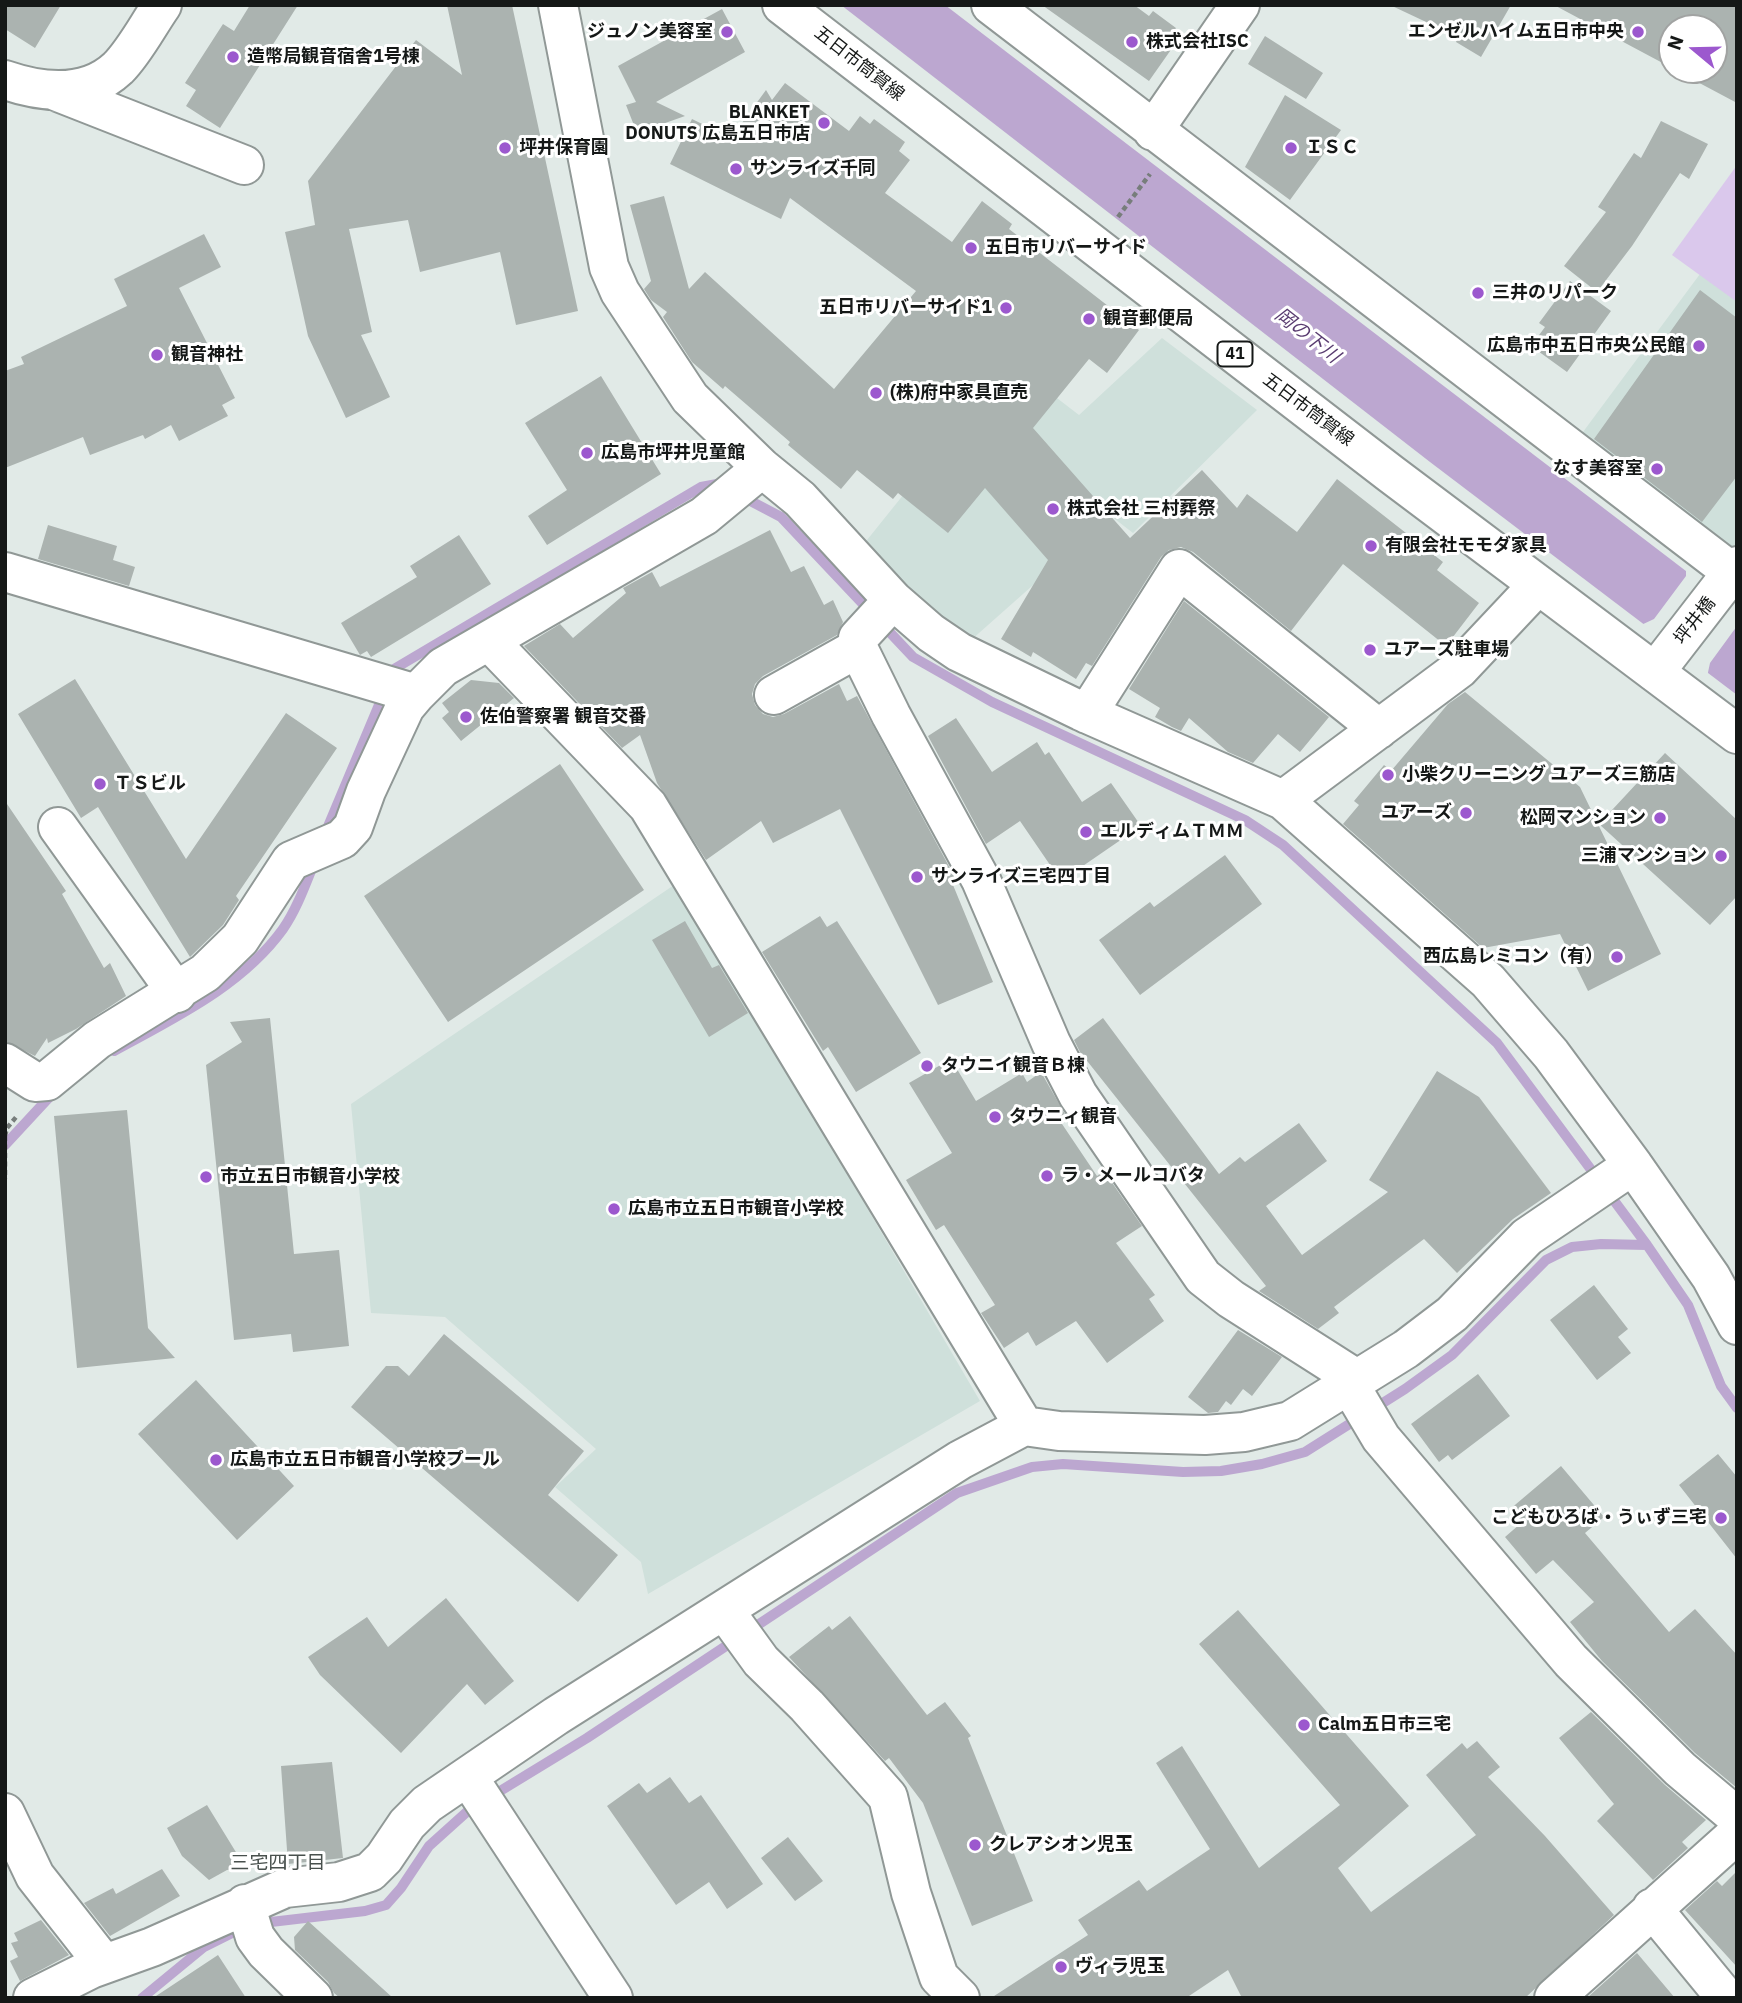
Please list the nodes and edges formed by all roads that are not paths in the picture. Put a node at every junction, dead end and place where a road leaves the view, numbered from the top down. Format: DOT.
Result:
graph roads {
  1 [pos="162,5"];
  2 [pos="558,5"];
  3 [pos="782,5"];
  4 [pos="991,5"];
  5 [pos="1240,5"];
  6 [pos="5,80"];
  7 [pos="53,90"];
  8 [pos="1154,149"];
  9 [pos="244,166"];
  10 [pos="746,482"];
  11 [pos="5,572"];
  12 [pos="1732,575"];
  13 [pos="1538,585"];
  14 [pos="892,601"];
  15 [pos="489,641"];
  16 [pos="858,643"];
  17 [pos="1661,664"];
  18 [pos="397,689"];
  19 [pos="774,695"];
  20 [pos="1087,714"];
  21 [pos="1379,729"];
  22 [pos="1737,734"];
  23 [pos="1283,800"];
  24 [pos="58,827"];
  25 [pos="177,993"];
  26 [pos="5,1063"];
  27 [pos="1629,1168"];
  28 [pos="1737,1325"];
  29 [pos="1361,1398"];
  30 [pos="1024,1426"];
  31 [pos="736,1628"];
  32 [pos="478,1793"];
  33 [pos="5,1813"];
  34 [pos="1737,1817"];
  35 [pos="1737,1834"];
  36 [pos="1652,1908"];
  37 [pos="250,1919"];
  38 [pos="104,1964"];
  39 [pos="33,1998"];
  40 [pos="313,1998"];
  41 [pos="613,1998"];
  42 [pos="960,1998"];
  43 [pos="1554,1998"];
  44 [pos="1726,1998"];
  1 -- 7 [label="street"];
  2 -- 10 [label="street"];
  3 -- 13 [label="street, 五日市筒賀線 / 41"];
  4 -- 8 [label="street"];
  5 -- 8 [label="street"];
  6 -- 7 [label="street"];
  7 -- 9 [label="street"];
  8 -- 12 [label="street"];
  10 -- 14 [label="street"];
  10 -- 15 [label="street"];
  11 -- 18 [label="street"];
  12 -- 17 [label="street, 坪井橋"];
  13 -- 17 [label="street, 五日市筒賀線 / 41"];
  13 -- 21 [label="street"];
  14 -- 16 [label="street"];
  14 -- 20 [label="street"];
  15 -- 18 [label="street"];
  15 -- 30 [label="street"];
  16 -- 19 [label="street"];
  16 -- 29 [label="street"];
  17 -- 22 [label="street, 五日市筒賀線 / 41"];
  18 -- 25 [label="street"];
  20 -- 21 [label="street"];
  20 -- 23 [label="street"];
  21 -- 23 [label="street"];
  23 -- 27 [label="street"];
  24 -- 25 [label="street"];
  25 -- 26 [label="street"];
  27 -- 28 [label="street"];
  27 -- 29 [label="street"];
  29 -- 30 [label="street"];
  29 -- 34 [label="street"];
  30 -- 31 [label="street"];
  31 -- 32 [label="street"];
  31 -- 42 [label="street"];
  32 -- 37 [label="street"];
  32 -- 41 [label="street"];
  33 -- 38 [label="street"];
  35 -- 36 [label="street"];
  36 -- 43 [label="street"];
  36 -- 44 [label="street"];
  37 -- 38 [label="street"];
  37 -- 40 [label="street"];
  38 -- 39 [label="street"];
}
